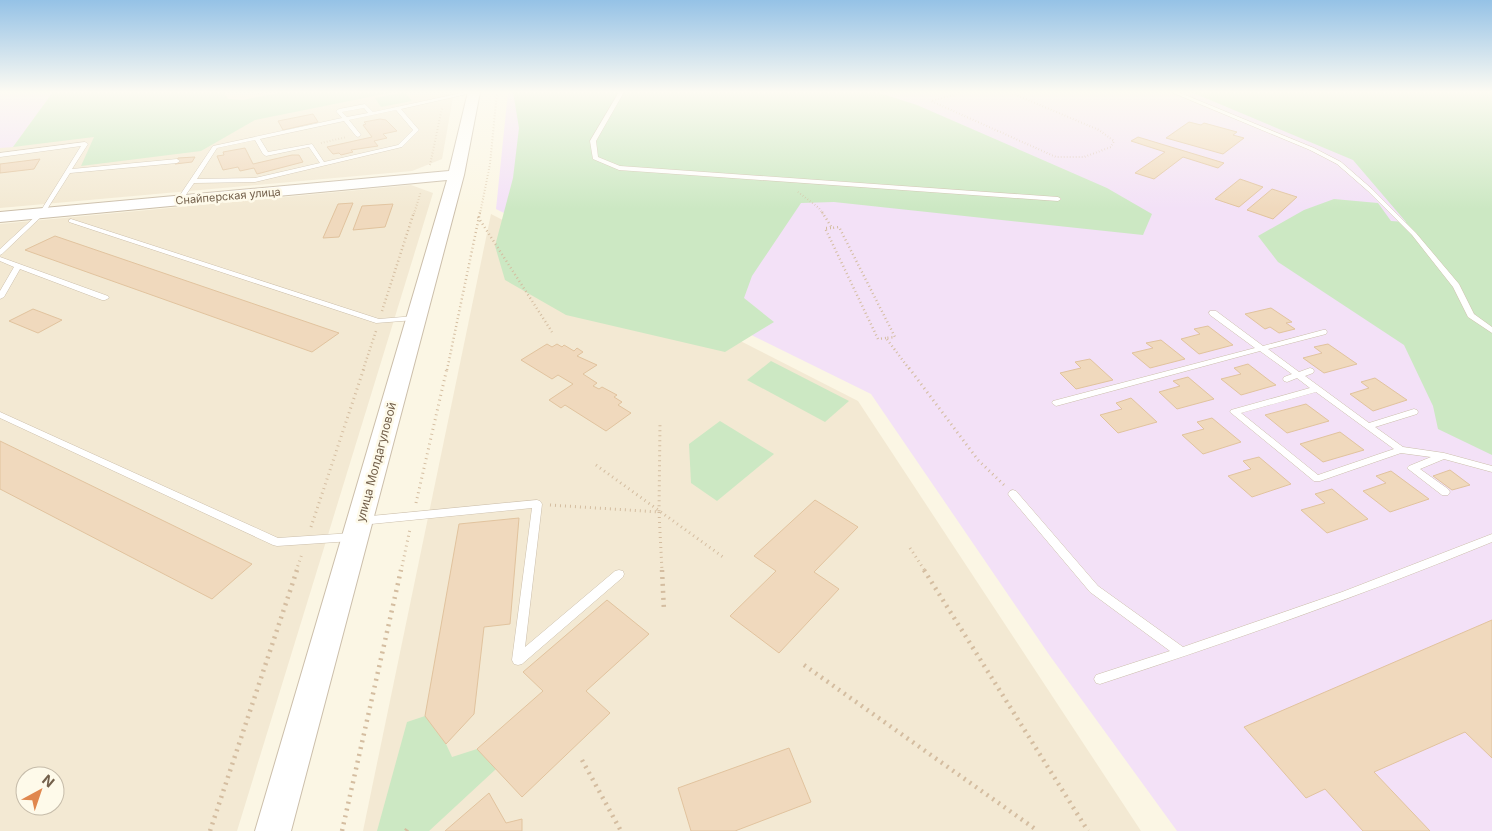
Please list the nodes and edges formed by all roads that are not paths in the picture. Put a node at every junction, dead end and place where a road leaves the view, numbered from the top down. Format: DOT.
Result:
graph roads {
  1 [pos="291,131"];
  2 [pos="355,131"];
  3 [pos="415,131"];
  4 [pos="466,131"];
  5 [pos="599,131"];
  6 [pos="1268,131"];
  7 [pos="358,135"];
  8 [pos="257,138"];
  9 [pos="0,154"];
  10 [pos="176,161"];
  11 [pos="323,164"];
  12 [pos="69,171"];
  13 [pos="456,176"];
  14 [pos="193,180"];
  15 [pos="1058,199"];
  16 [pos="179,201"];
  17 [pos="42,213"];
  18 [pos="0,217"];
  19 [pos="71,222"];
  20 [pos="0,253"];
  21 [pos="0,259"];
  22 [pos="18,266"];
  23 [pos="0,297"];
  24 [pos="105,298"];
  25 [pos="1213,313"];
  26 [pos="416,318"];
  27 [pos="1492,331"];
  28 [pos="1323,332"];
  29 [pos="1261,348"];
  30 [pos="1310,371"];
  31 [pos="1298,375"];
  32 [pos="1287,379"];
  33 [pos="1316,389"];
  34 [pos="1056,403"];
  35 [pos="1414,412"];
  36 [pos="0,415"];
  37 [pos="1368,426"];
  38 [pos="1401,450"];
  39 [pos="1444,456"];
  40 [pos="1492,469"];
  41 [pos="1445,492"];
  42 [pos="1014,494"];
  43 [pos="357,529"];
  44 [pos="1492,538"];
  45 [pos="619,574"];
  46 [pos="1182,653"];
  47 [pos="1100,679"];
  48 [pos="273,831"];
  1 -- 8 [label="lane"];
  2 -- 7 [label="lane"];
  3 -- 11 [label="lane"];
  4 -- 13 [label="street, улица Молдагуловой"];
  5 -- 15 [label="lane"];
  6 -- 27 [label="lane"];
  8 -- 11 [label="lane"];
  8 -- 14 [label="lane"];
  9 -- 12 [label="lane"];
  10 -- 12 [label="lane"];
  11 -- 14 [label="lane"];
  12 -- 17 [label="lane"];
  13 -- 16 [label="street, Снайперская улица"];
  13 -- 26 [label="street, улица Молдагуловой"];
  14 -- 16 [label="lane"];
  16 -- 17 [label="street, Снайперская улица"];
  17 -- 18 [label="street, Снайперская улица"];
  17 -- 20 [label="lane"];
  19 -- 26 [label="lane"];
  21 -- 22 [label="lane"];
  22 -- 23 [label="lane"];
  22 -- 24 [label="lane"];
  25 -- 29 [label="lane"];
  26 -- 43 [label="street, улица Молдагуловой"];
  28 -- 29 [label="lane"];
  29 -- 31 [label="lane"];
  29 -- 34 [label="lane"];
  30 -- 31 [label="lane"];
  31 -- 32 [label="lane"];
  31 -- 33 [label="lane"];
  33 -- 37 [label="lane"];
  33 -- 38 [label="lane"];
  35 -- 37 [label="lane"];
  36 -- 43 [label="lane"];
  37 -- 38 [label="lane"];
  38 -- 39 [label="lane"];
  39 -- 40 [label="lane"];
  39 -- 41 [label="lane"];
  42 -- 46 [label="lane"];
  43 -- 45 [label="lane"];
  43 -- 48 [label="street, улица Молдагуловой"];
  44 -- 46 [label="lane"];
  46 -- 47 [label="lane"];
}
